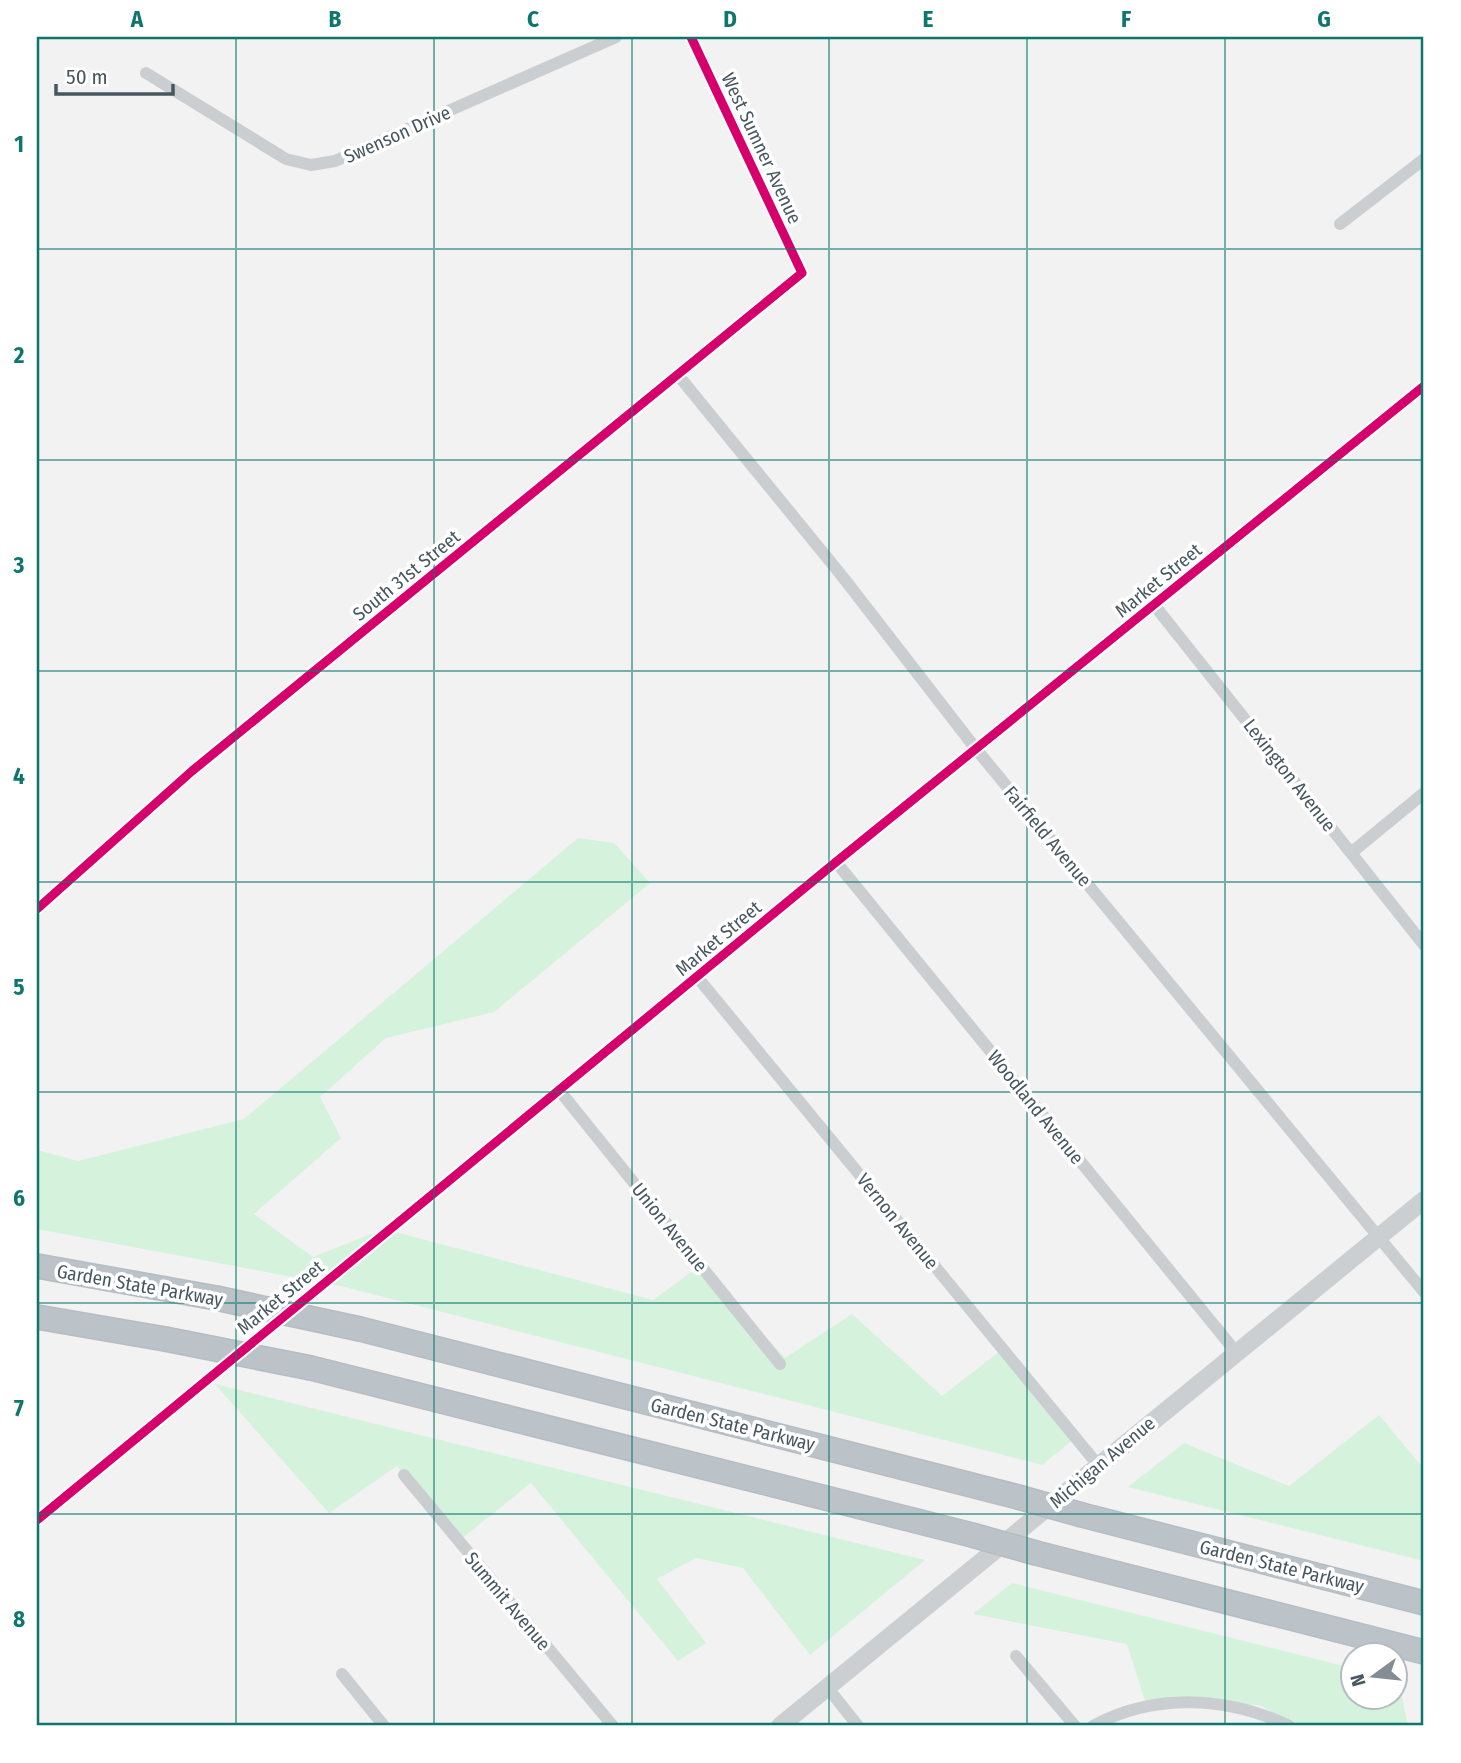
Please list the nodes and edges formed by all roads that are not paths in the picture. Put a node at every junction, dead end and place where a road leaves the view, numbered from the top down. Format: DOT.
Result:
graph roads {
  1 [pos="617,37"];
  2 [pos="691,37"];
  3 [pos="146,73"];
  4 [pos="1424,159"];
  5 [pos="1340,224"];
  6 [pos="802,273"];
  7 [pos="678,375"];
  8 [pos="1424,386"];
  9 [pos="1155,606"];
  10 [pos="976,749"];
  11 [pos="1424,793"];
  12 [pos="1351,853"];
  13 [pos="836,862"];
  14 [pos="37,909"];
  15 [pos="1424,945"];
  16 [pos="698,978"];
  17 [pos="559,1090"];
  18 [pos="1424,1200"];
  19 [pos="1378,1235"];
  20 [pos="38,1266"];
  21 [pos="1424,1292"];
  22 [pos="37,1317"];
  23 [pos="1236,1352"];
  24 [pos="780,1364"];
  25 [pos="1098,1465"];
  26 [pos="404,1475"];
  27 [pos="37,1520"];
  28 [pos="1424,1603"];
  29 [pos="1424,1652"];
  30 [pos="1016,1656"];
  31 [pos="342,1674"];
  32 [pos="827,1687"];
  33 [pos="384,1726"];
  34 [pos="612,1726"];
  35 [pos="780,1726"];
  36 [pos="858,1726"];
  37 [pos="1075,1726"];
  38 [pos="1093,1726"];
  39 [pos="1289,1726"];
  1 -- 3 [label="street, Swenson Drive"];
  2 -- 6 [label="street, West Sumner Avenue"];
  4 -- 5 [label="street"];
  6 -- 7 [label="street, South 31st Street"];
  7 -- 10 [label="street, Fairfield Avenue"];
  7 -- 14 [label="street, South 31st Street"];
  8 -- 9 [label="street, Market Street"];
  9 -- 10 [label="street, Market Street"];
  9 -- 12 [label="street, Lexington Avenue"];
  10 -- 13 [label="street, Market Street"];
  10 -- 19 [label="street, Fairfield Avenue"];
  11 -- 12 [label="street"];
  12 -- 15 [label="street, Lexington Avenue"];
  13 -- 16 [label="street, Market Street"];
  13 -- 23 [label="street, Woodland Avenue"];
  16 -- 17 [label="street, Market Street"];
  16 -- 25 [label="street, Vernon Avenue"];
  17 -- 24 [label="street, Union Avenue"];
  17 -- 27 [label="street, Market Street"];
  18 -- 19 [label="street, Michigan Avenue"];
  19 -- 21 [label="street, Fairfield Avenue"];
  19 -- 23 [label="street, Michigan Avenue"];
  20 -- 28 [label="highway, Garden State Parkway, bridge"];
  22 -- 29 [label="highway, bridge"];
  23 -- 25 [label="street, Michigan Avenue"];
  25 -- 32 [label="street, Michigan Avenue"];
  26 -- 34 [label="street, Summit Avenue"];
  30 -- 37 [label="street"];
  31 -- 33 [label="street"];
  32 -- 35 [label="street, Michigan Avenue"];
  32 -- 36 [label="street"];
  38 -- 39 [label="street"];
}
